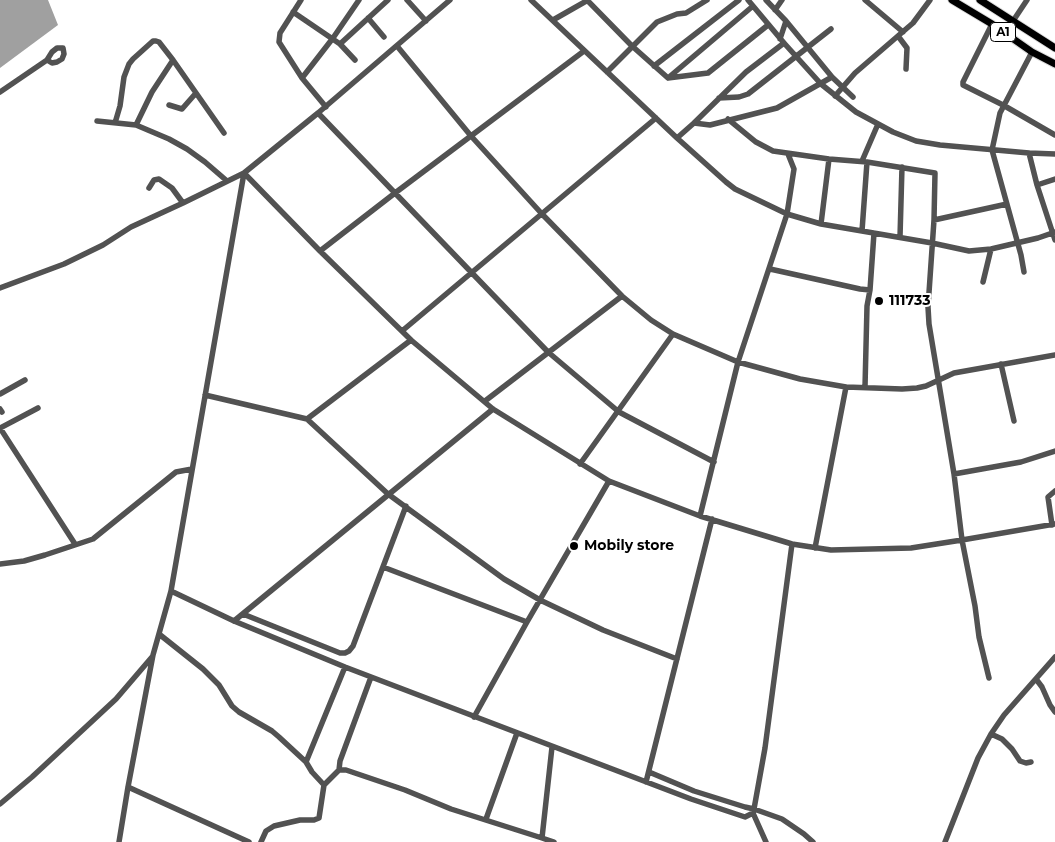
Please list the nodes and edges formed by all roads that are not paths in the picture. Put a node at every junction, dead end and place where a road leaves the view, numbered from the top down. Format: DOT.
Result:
graph roads {
  1 [pos="302,0"];
  2 [pos="359,0"];
  3 [pos="388,0"];
  4 [pos="407,0"];
  5 [pos="450,0"];
  6 [pos="531,0"];
  7 [pos="588,0"];
  8 [pos="707,0"];
  9 [pos="739,0"];
  10 [pos="748,0"];
  11 [pos="766,0"];
  12 [pos="782,0"];
  13 [pos="865,0"];
  14 [pos="930,0"];
  15 [pos="952,0"];
  16 [pos="980,0"];
  17 [pos="1027,0"];
  18 [pos="753,6"];
  19 [pos="775,10"];
  20 [pos="294,12"];
  21 [pos="368,18"];
  22 [pos="426,20"];
  23 [pos="553,20"];
  24 [pos="786,21"];
  25 [pos="1012,21"];
  26 [pos="992,24"];
  27 [pos="768,25"];
  28 [pos="831,29"];
  29 [pos="900,34"];
  30 [pos="1005,34"];
  31 [pos="384,37"];
  32 [pos="333,38"];
  33 [pos="782,41"];
  34 [pos="340,44"];
  35 [pos="397,46"];
  36 [pos="632,46"];
  37 [pos="808,47"];
  38 [pos="1055,48"];
  39 [pos="584,51"];
  40 [pos="1032,52"];
  41 [pos="795,56"];
  42 [pos="46,60"];
  43 [pos="172,60"];
  44 [pos="355,60"];
  45 [pos="1055,64"];
  46 [pos="654,66"];
  47 [pos="906,69"];
  48 [pos="607,72"];
  49 [pos="832,77"];
  50 [pos="302,78"];
  51 [pos="668,78"];
  52 [pos="821,84"];
  53 [pos="843,88"];
  54 [pos="0,92"];
  55 [pos="196,93"];
  56 [pos="835,96"];
  57 [pos="853,97"];
  58 [pos="719,98"];
  59 [pos="169,105"];
  60 [pos="1003,105"];
  61 [pos="326,107"];
  62 [pos="318,113"];
  63 [pos="656,118"];
  64 [pos="728,120"];
  65 [pos="97,121"];
  66 [pos="115,123"];
  67 [pos="694,123"];
  68 [pos="878,124"];
  69 [pos="136,125"];
  70 [pos="224,133"];
  71 [pos="1055,135"];
  72 [pos="471,136"];
  73 [pos="678,138"];
  74 [pos="992,150"];
  75 [pos="788,154"];
  76 [pos="1030,154"];
  77 [pos="1055,154"];
  78 [pos="829,159"];
  79 [pos="865,162"];
  80 [pos="902,167"];
  81 [pos="244,173"];
  82 [pos="1055,179"];
  83 [pos="227,182"];
  84 [pos="1038,185"];
  85 [pos="149,188"];
  86 [pos="395,192"];
  87 [pos="183,203"];
  88 [pos="1007,204"];
  89 [pos="542,214"];
  90 [pos="788,214"];
  91 [pos="934,220"];
  92 [pos="821,224"];
  93 [pos="862,231"];
  94 [pos="874,233"];
  95 [pos="1054,233"];
  96 [pos="900,237"];
  97 [pos="1055,240"];
  98 [pos="932,242"];
  99 [pos="1017,243"];
  100 [pos="991,249"];
  101 [pos="320,251"];
  102 [pos="770,269"];
  103 [pos="1024,272"];
  104 [pos="471,273"];
  105 [pos="983,282"];
  106 [pos="0,288"];
  107 [pos="870,290"];
  108 [pos="622,296"];
  109 [pos="402,331"];
  110 [pos="673,334"];
  111 [pos="411,340"];
  112 [pos="548,352"];
  113 [pos="1055,355"];
  114 [pos="738,362"];
  115 [pos="1000,364"];
  116 [pos="25,380"];
  117 [pos="939,380"];
  118 [pos="846,387"];
  119 [pos="865,387"];
  120 [pos="0,394"];
  121 [pos="205,395"];
  122 [pos="485,401"];
  123 [pos="38,408"];
  124 [pos="493,409"];
  125 [pos="619,412"];
  126 [pos="307,419"];
  127 [pos="1014,420"];
  128 [pos="0,428"];
  129 [pos="1055,452"];
  130 [pos="714,462"];
  131 [pos="580,464"];
  132 [pos="192,469"];
  133 [pos="954,474"];
  134 [pos="609,481"];
  135 [pos="1055,490"];
  136 [pos="388,494"];
  137 [pos="406,506"];
  138 [pos="700,516"];
  139 [pos="712,519"];
  140 [pos="1053,524"];
  141 [pos="962,540"];
  142 [pos="75,544"];
  143 [pos="792,544"];
  144 [pos="815,548"];
  145 [pos="0,564"];
  146 [pos="383,567"];
  147 [pos="171,591"];
  148 [pos="540,600"];
  149 [pos="243,614"];
  150 [pos="234,621"];
  151 [pos="527,622"];
  152 [pos="159,634"];
  153 [pos="153,655"];
  154 [pos="1055,658"];
  155 [pos="677,659"];
  156 [pos="345,667"];
  157 [pos="371,677"];
  158 [pos="989,678"];
  159 [pos="1036,679"];
  160 [pos="1055,712"];
  161 [pos="474,716"];
  162 [pos="517,733"];
  163 [pos="991,734"];
  164 [pos="552,747"];
  165 [pos="306,762"];
  166 [pos="1031,762"];
  167 [pos="339,770"];
  168 [pos="649,772"];
  169 [pos="646,782"];
  170 [pos="324,785"];
  171 [pos="128,787"];
  172 [pos="694,790"];
  173 [pos="691,800"];
  174 [pos="0,804"];
  175 [pos="754,811"];
  176 [pos="486,819"];
  177 [pos="542,838"];
  178 [pos="119,842"];
  179 [pos="249,842"];
  180 [pos="261,842"];
  181 [pos="554,842"];
  182 [pos="766,842"];
  183 [pos="813,842"];
  184 [pos="945,842"];
  1 -- 20 [label="street"];
  2 -- 32 [label="street"];
  3 -- 21 [label="street"];
  4 -- 22 [label="street"];
  5 -- 22 [label="street"];
  6 -- 23 [label="street"];
  7 -- 23 [label="street"];
  7 -- 36 [label="street"];
  8 -- 36 [label="street"];
  9 -- 46 [label="street"];
  10 -- 18 [label="street"];
  11 -- 19 [label="street"];
  12 -- 19 [label="street"];
  13 -- 29 [label="street"];
  14 -- 29 [label="street"];
  15 -- 26 [label="main road, A1"];
  16 -- 25 [label="main road, A1"];
  17 -- 25 [label="street"];
  18 -- 27 [label="street"];
  18 -- 51 [label="street"];
  19 -- 24 [label="street"];
  20 -- 32 [label="street"];
  20 -- 50 [label="street"];
  21 -- 31 [label="street"];
  21 -- 34 [label="street"];
  22 -- 35 [label="street"];
  23 -- 39 [label="street"];
  24 -- 33 [label="street"];
  24 -- 37 [label="street"];
  25 -- 30 [label="street"];
  25 -- 38 [label="main road, A1"];
  26 -- 30 [label="main road, A1"];
  26 -- 60 [label="street"];
  27 -- 33 [label="street"];
  27 -- 51 [label="street"];
  28 -- 37 [label="street"];
  29 -- 47 [label="street"];
  29 -- 53 [label="street"];
  30 -- 40 [label="main road, A1"];
  32 -- 34 [label="street"];
  32 -- 50 [label="street"];
  33 -- 41 [label="street"];
  33 -- 58 [label="street"];
  34 -- 44 [label="street"];
  35 -- 61 [label="street"];
  35 -- 72 [label="street"];
  36 -- 46 [label="street"];
  36 -- 48 [label="street"];
  37 -- 41 [label="street"];
  37 -- 49 [label="street"];
  39 -- 48 [label="street"];
  39 -- 72 [label="street"];
  40 -- 45 [label="main road, A1"];
  40 -- 60 [label="street"];
  41 -- 52 [label="street"];
  41 -- 58 [label="street"];
  42 -- 54 [label="street"];
  43 -- 55 [label="street"];
  43 -- 66 [label="street"];
  43 -- 69 [label="street"];
  46 -- 51 [label="street"];
  48 -- 63 [label="street"];
  49 -- 52 [label="street"];
  49 -- 53 [label="street"];
  50 -- 61 [label="street"];
  52 -- 56 [label="street"];
  52 -- 64 [label="street"];
  53 -- 56 [label="street"];
  53 -- 57 [label="street"];
  55 -- 59 [label="street"];
  55 -- 70 [label="street"];
  56 -- 68 [label="street"];
  58 -- 67 [label="street"];
  60 -- 71 [label="street"];
  60 -- 74 [label="street"];
  61 -- 62 [label="street"];
  62 -- 81 [label="street"];
  62 -- 86 [label="street"];
  63 -- 73 [label="street"];
  63 -- 89 [label="street"];
  64 -- 67 [label="street"];
  64 -- 75 [label="street"];
  65 -- 66 [label="street"];
  66 -- 69 [label="street"];
  67 -- 73 [label="street"];
  68 -- 74 [label="street"];
  68 -- 79 [label="street"];
  69 -- 83 [label="street"];
  72 -- 86 [label="street"];
  72 -- 89 [label="street"];
  73 -- 90 [label="street"];
  74 -- 76 [label="street"];
  74 -- 88 [label="street"];
  75 -- 78 [label="street"];
  75 -- 90 [label="street"];
  76 -- 77 [label="street"];
  76 -- 84 [label="street"];
  78 -- 79 [label="street"];
  78 -- 92 [label="street"];
  79 -- 80 [label="street"];
  79 -- 93 [label="street"];
  80 -- 91 [label="street"];
  80 -- 96 [label="street"];
  81 -- 83 [label="street"];
  81 -- 101 [label="street"];
  81 -- 121 [label="street"];
  82 -- 84 [label="street"];
  83 -- 87 [label="street"];
  84 -- 95 [label="street"];
  85 -- 87 [label="street"];
  86 -- 101 [label="street"];
  86 -- 104 [label="street"];
  87 -- 106 [label="street"];
  88 -- 91 [label="street"];
  88 -- 99 [label="street"];
  89 -- 104 [label="street"];
  89 -- 108 [label="street"];
  90 -- 92 [label="street"];
  90 -- 102 [label="street"];
  91 -- 98 [label="street"];
  92 -- 93 [label="street"];
  93 -- 94 [label="street"];
  94 -- 96 [label="street"];
  94 -- 107 [label="street"];
  95 -- 97 [label="street"];
  95 -- 99 [label="street"];
  96 -- 98 [label="street"];
  98 -- 100 [label="street"];
  98 -- 117 [label="street"];
  99 -- 100 [label="street"];
  99 -- 103 [label="street"];
  100 -- 105 [label="street"];
  101 -- 109 [label="street"];
  102 -- 107 [label="street"];
  102 -- 114 [label="street"];
  104 -- 109 [label="street"];
  104 -- 112 [label="street"];
  107 -- 119 [label="street"];
  108 -- 110 [label="street"];
  108 -- 112 [label="street"];
  109 -- 111 [label="street"];
  110 -- 114 [label="street"];
  110 -- 125 [label="street"];
  111 -- 122 [label="street"];
  111 -- 126 [label="street"];
  112 -- 122 [label="street"];
  112 -- 125 [label="street"];
  113 -- 115 [label="street"];
  114 -- 118 [label="street"];
  114 -- 130 [label="street"];
  115 -- 117 [label="street"];
  115 -- 127 [label="street"];
  116 -- 120 [label="street"];
  117 -- 119 [label="street"];
  117 -- 133 [label="street"];
  118 -- 119 [label="street"];
  118 -- 144 [label="street"];
  121 -- 126 [label="street"];
  121 -- 132 [label="street"];
  122 -- 124 [label="street"];
  123 -- 128 [label="street"];
  124 -- 131 [label="street"];
  124 -- 136 [label="street"];
  125 -- 130 [label="street"];
  125 -- 131 [label="street"];
  126 -- 136 [label="street"];
  128 -- 142 [label="street"];
  129 -- 133 [label="street"];
  130 -- 138 [label="street"];
  131 -- 134 [label="street"];
  132 -- 142 [label="street"];
  132 -- 147 [label="street"];
  133 -- 141 [label="street"];
  134 -- 138 [label="street"];
  134 -- 148 [label="street"];
  135 -- 140 [label="street"];
  136 -- 137 [label="street"];
  136 -- 149 [label="street"];
  137 -- 146 [label="street"];
  137 -- 148 [label="street"];
  138 -- 139 [label="street"];
  139 -- 143 [label="street"];
  139 -- 155 [label="street"];
  140 -- 141 [label="street"];
  141 -- 144 [label="street"];
  141 -- 158 [label="street"];
  142 -- 145 [label="street"];
  143 -- 144 [label="street"];
  143 -- 175 [label="street"];
  146 -- 149 [label="street"];
  146 -- 151 [label="street"];
  147 -- 150 [label="street"];
  147 -- 152 [label="street"];
  148 -- 151 [label="street"];
  148 -- 155 [label="street"];
  149 -- 150 [label="street"];
  150 -- 156 [label="street"];
  151 -- 161 [label="street"];
  152 -- 153 [label="street"];
  152 -- 165 [label="street"];
  153 -- 171 [label="street"];
  153 -- 174 [label="street"];
  154 -- 159 [label="street"];
  155 -- 168 [label="street"];
  156 -- 157 [label="street"];
  156 -- 165 [label="street"];
  157 -- 161 [label="street"];
  157 -- 167 [label="street"];
  159 -- 160 [label="street"];
  159 -- 163 [label="street"];
  161 -- 162 [label="street"];
  162 -- 164 [label="street"];
  162 -- 176 [label="street"];
  163 -- 166 [label="street"];
  163 -- 184 [label="street"];
  164 -- 169 [label="street"];
  164 -- 177 [label="street"];
  165 -- 170 [label="street"];
  167 -- 170 [label="street"];
  167 -- 176 [label="street"];
  168 -- 169 [label="street"];
  168 -- 172 [label="street"];
  169 -- 173 [label="street"];
  170 -- 180 [label="street"];
  171 -- 178 [label="street"];
  171 -- 179 [label="street"];
  172 -- 173 [label="street"];
  172 -- 175 [label="street"];
  173 -- 175 [label="street"];
  175 -- 182 [label="street"];
  175 -- 183 [label="street"];
  176 -- 177 [label="street"];
  177 -- 181 [label="street"];
}
